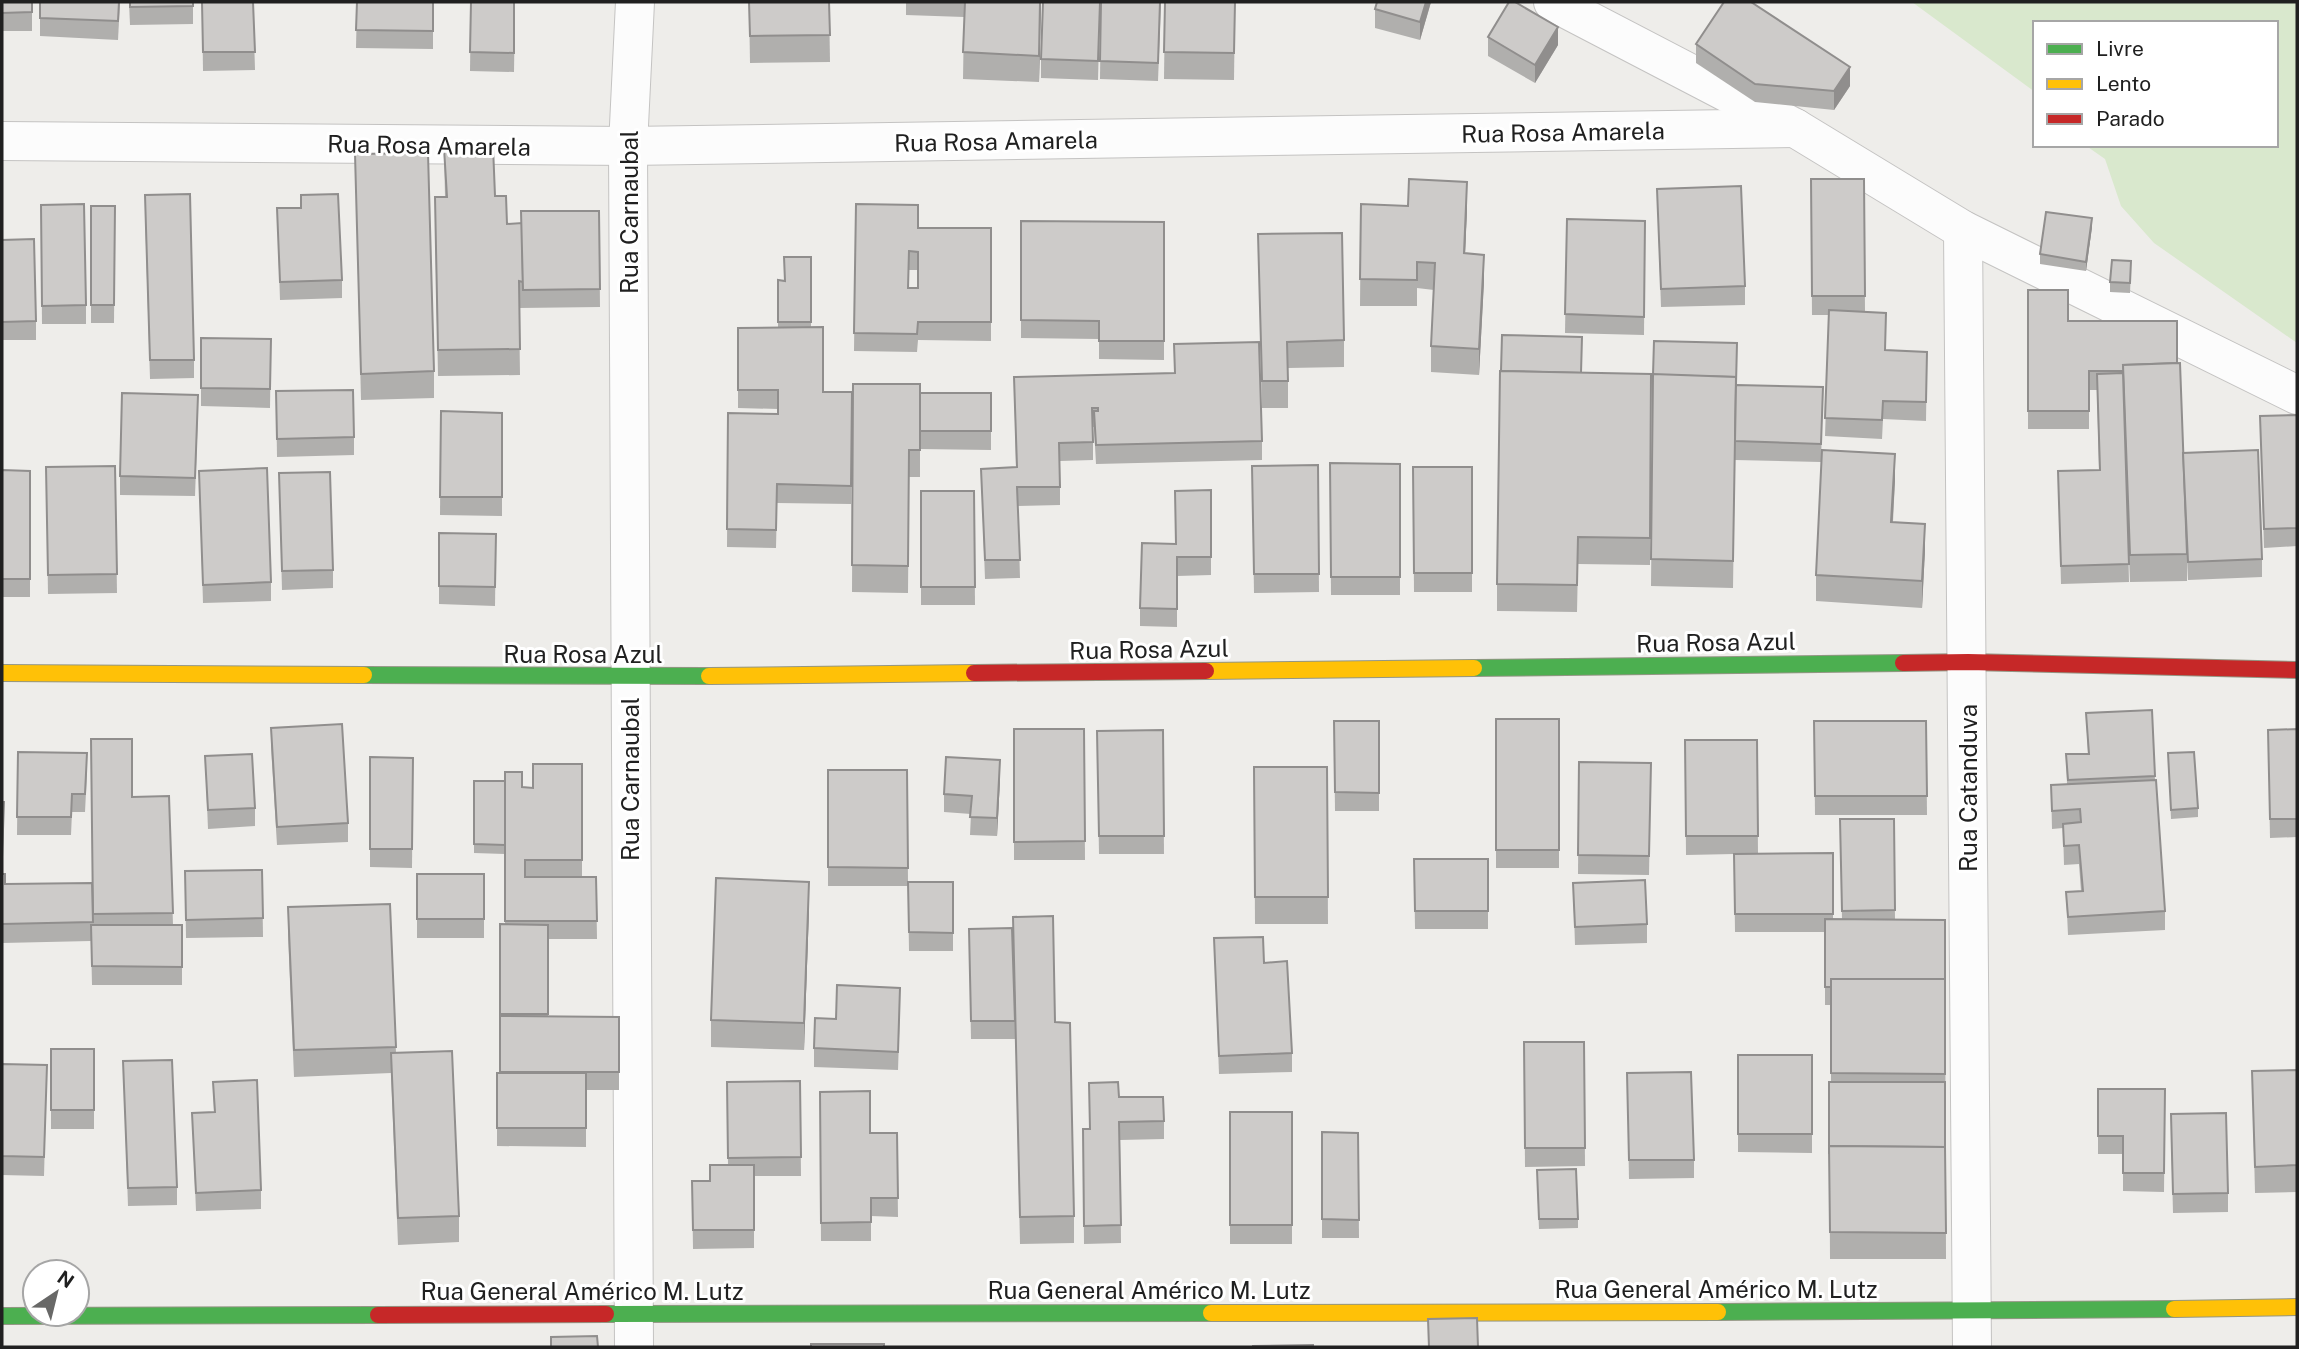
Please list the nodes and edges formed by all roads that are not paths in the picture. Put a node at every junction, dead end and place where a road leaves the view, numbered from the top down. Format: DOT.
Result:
graph roads {
  1 [pos="635,2"];
  2 [pos="1553,2"];
  3 [pos="1795,128"];
  4 [pos="2,141"];
  5 [pos="628,146"];
  6 [pos="1963,230"];
  7 [pos="2297,395"];
  8 [pos="1968,662"];
  9 [pos="2297,670"];
  10 [pos="2,673"];
  11 [pos="629,677"];
  12 [pos="2297,1307"];
  13 [pos="2,1316"];
  14 [pos="1972,1329"];
  15 [pos="634,1330"];
  1 -- 5 [label="street, Rua Carnaubal"];
  2 -- 3 [label="street"];
  3 -- 5 [label="street, Rua Rosa Amarela"];
  3 -- 6 [label="street"];
  4 -- 5 [label="street, Rua Rosa Amarela"];
  5 -- 11 [label="street, Rua Carnaubal"];
  6 -- 7 [label="street"];
  6 -- 8 [label="street, Rua Catanduva"];
  8 -- 9 [label="street, Rua Rosa Azul"];
  8 -- 11 [label="street, Rua Rosa Azul"];
  8 -- 14 [label="street, Rua Catanduva"];
  10 -- 11 [label="street, Rua Rosa Azul"];
  11 -- 15 [label="street, Rua Carnaubal"];
  12 -- 14 [label="street, Rua General Américo M. Lutz"];
  13 -- 15 [label="street, Rua General Américo M. Lutz"];
  14 -- 15 [label="street, Rua General Américo M. Lutz"];
}
